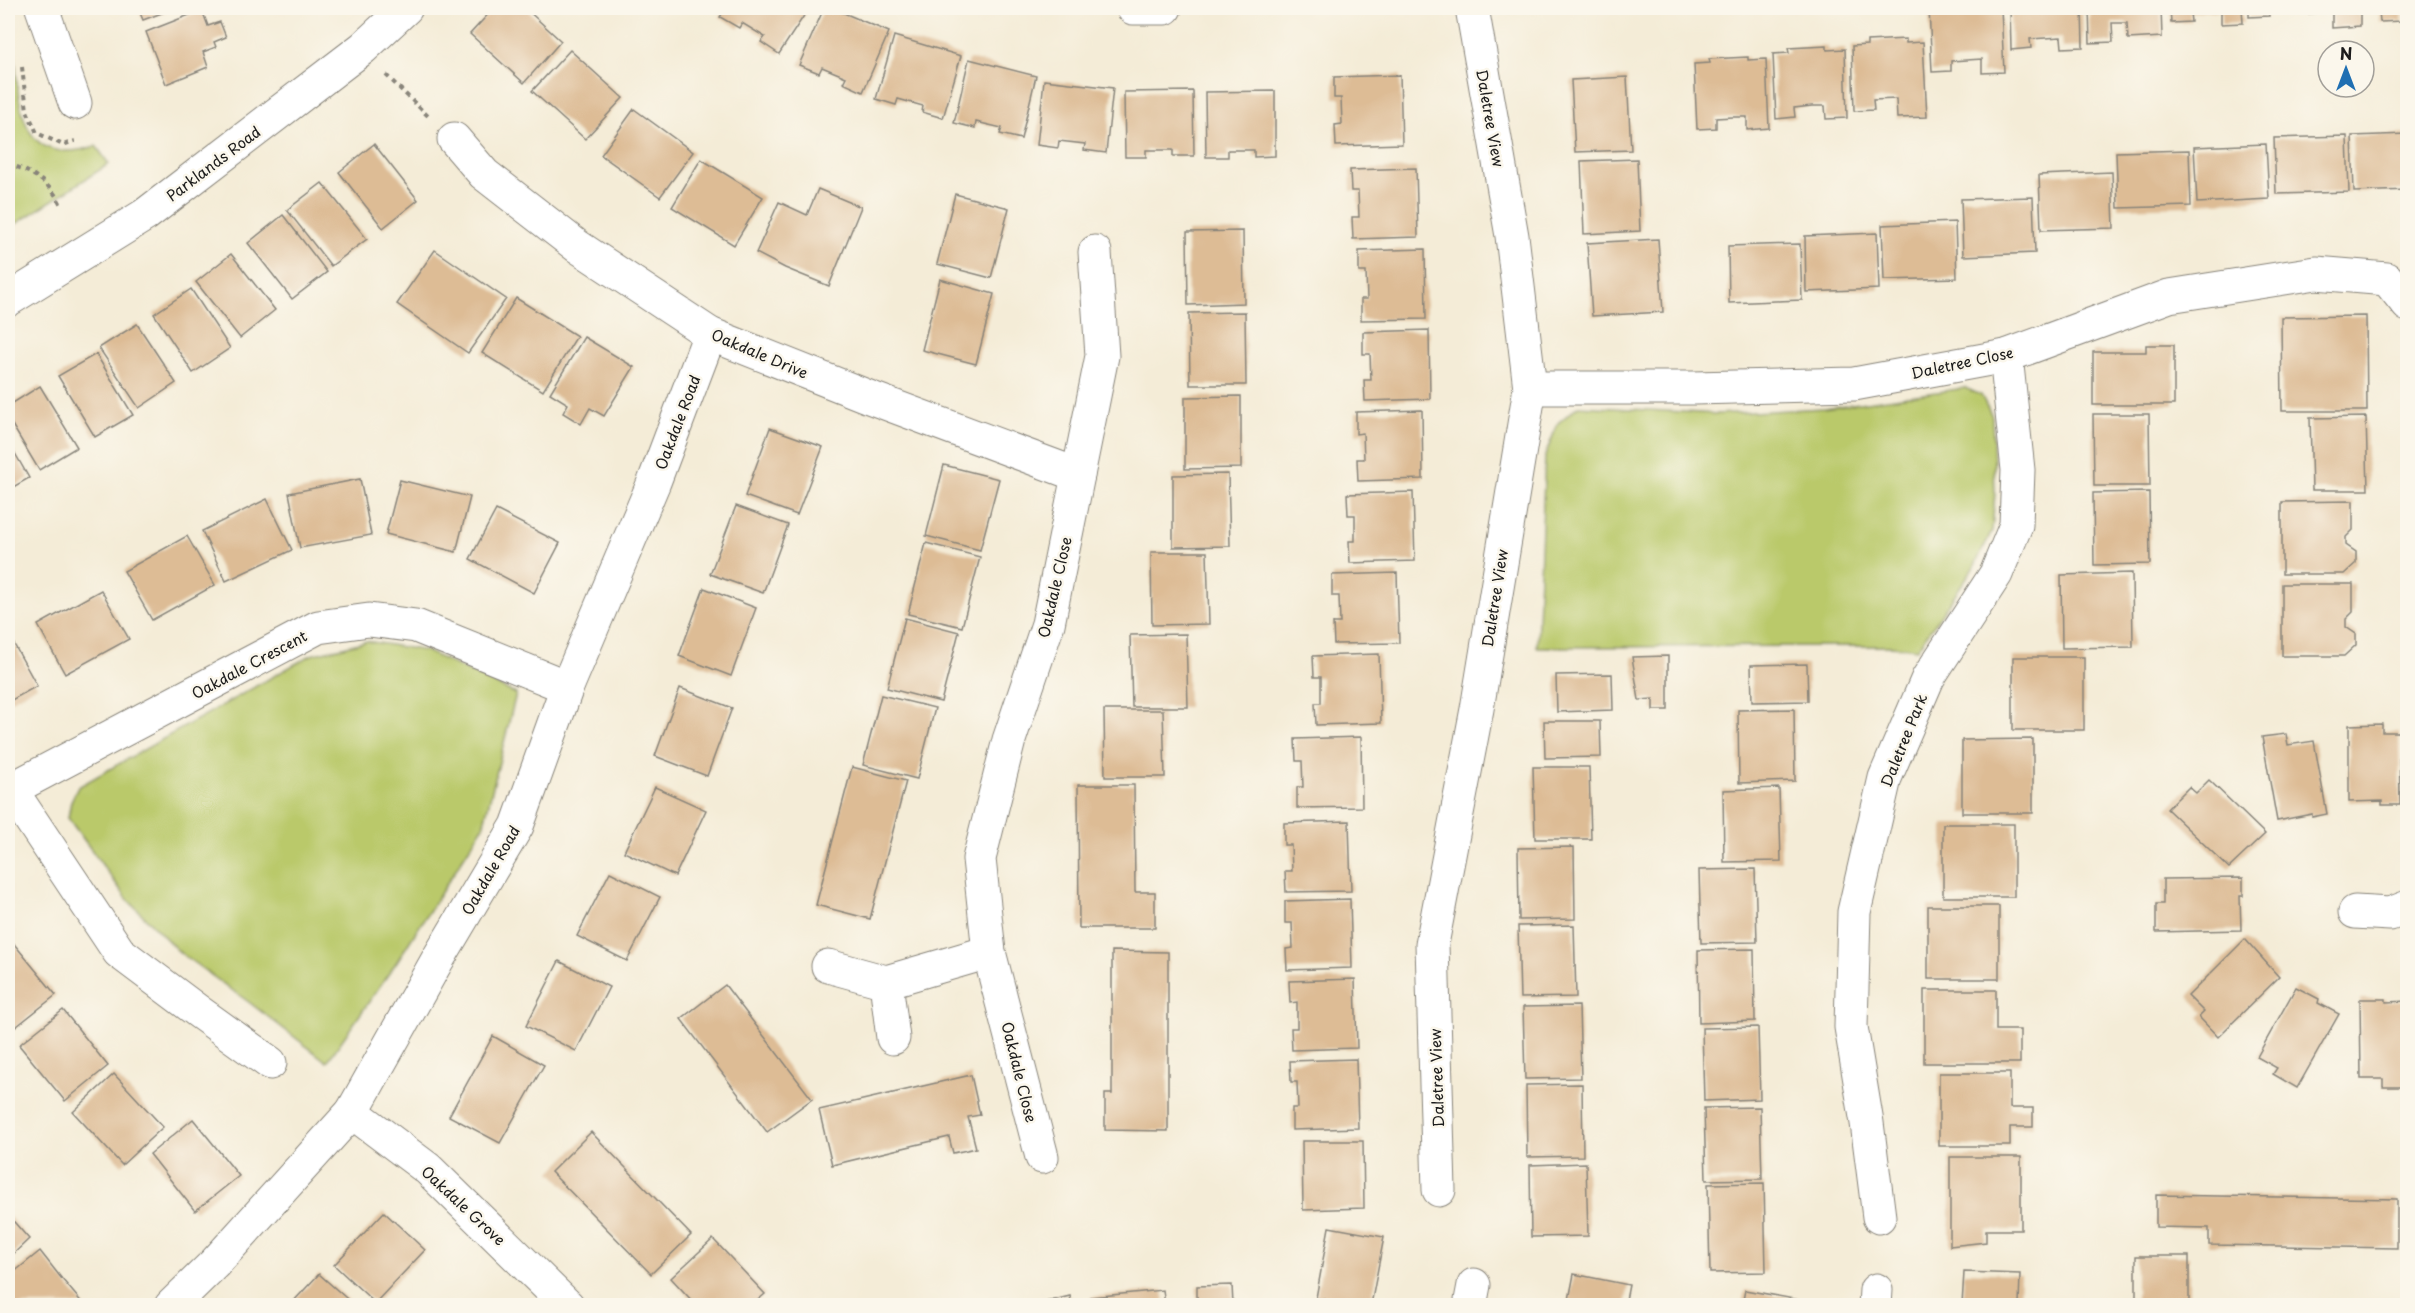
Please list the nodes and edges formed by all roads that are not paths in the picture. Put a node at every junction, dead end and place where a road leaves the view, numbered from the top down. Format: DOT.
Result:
graph roads {
  1 [pos="42,8"];
  2 [pos="406,8"];
  3 [pos="1133,8"];
  4 [pos="1166,8"];
  5 [pos="1472,8"];
  6 [pos="75,103"];
  7 [pos="443,130"];
  8 [pos="1095,252"];
  9 [pos="8,300"];
  10 [pos="2408,305"];
  11 [pos="710,334"];
  12 [pos="2006,356"];
  13 [pos="1530,388"];
  14 [pos="1078,475"];
  15 [pos="567,687"];
  16 [pos="9,790"];
  17 [pos="2408,907"];
  18 [pos="2355,912"];
  19 [pos="989,952"];
  20 [pos="828,966"];
  21 [pos="886,982"];
  22 [pos="893,1038"];
  23 [pos="270,1063"];
  24 [pos="352,1112"];
  25 [pos="1042,1158"];
  26 [pos="1439,1190"];
  27 [pos="1879,1217"];
  28 [pos="171,1305"];
  29 [pos="568,1305"];
  1 -- 6 [label="street"];
  2 -- 9 [label="street, Parklands Road"];
  3 -- 4 [label="street"];
  5 -- 13 [label="street, Daletree View"];
  7 -- 11 [label="street, Oakdale Drive"];
  8 -- 14 [label="street, Oakdale Close"];
  10 -- 12 [label="street, Daletree Close"];
  11 -- 14 [label="street, Oakdale Drive"];
  11 -- 15 [label="street, Oakdale Road"];
  12 -- 13 [label="street, Daletree Close"];
  12 -- 27 [label="street, Daletree Park"];
  13 -- 26 [label="street, Daletree View"];
  14 -- 19 [label="street, Oakdale Close"];
  15 -- 16 [label="street, Oakdale Crescent"];
  15 -- 24 [label="street, Oakdale Road"];
  16 -- 23 [label="street, Oakdale Crescent"];
  17 -- 18 [label="street"];
  19 -- 21 [label="street"];
  19 -- 25 [label="street, Oakdale Close"];
  20 -- 21 [label="street"];
  21 -- 22 [label="street"];
  24 -- 28 [label="street, Oakdale Road"];
  24 -- 29 [label="street, Oakdale Grove"];
}
